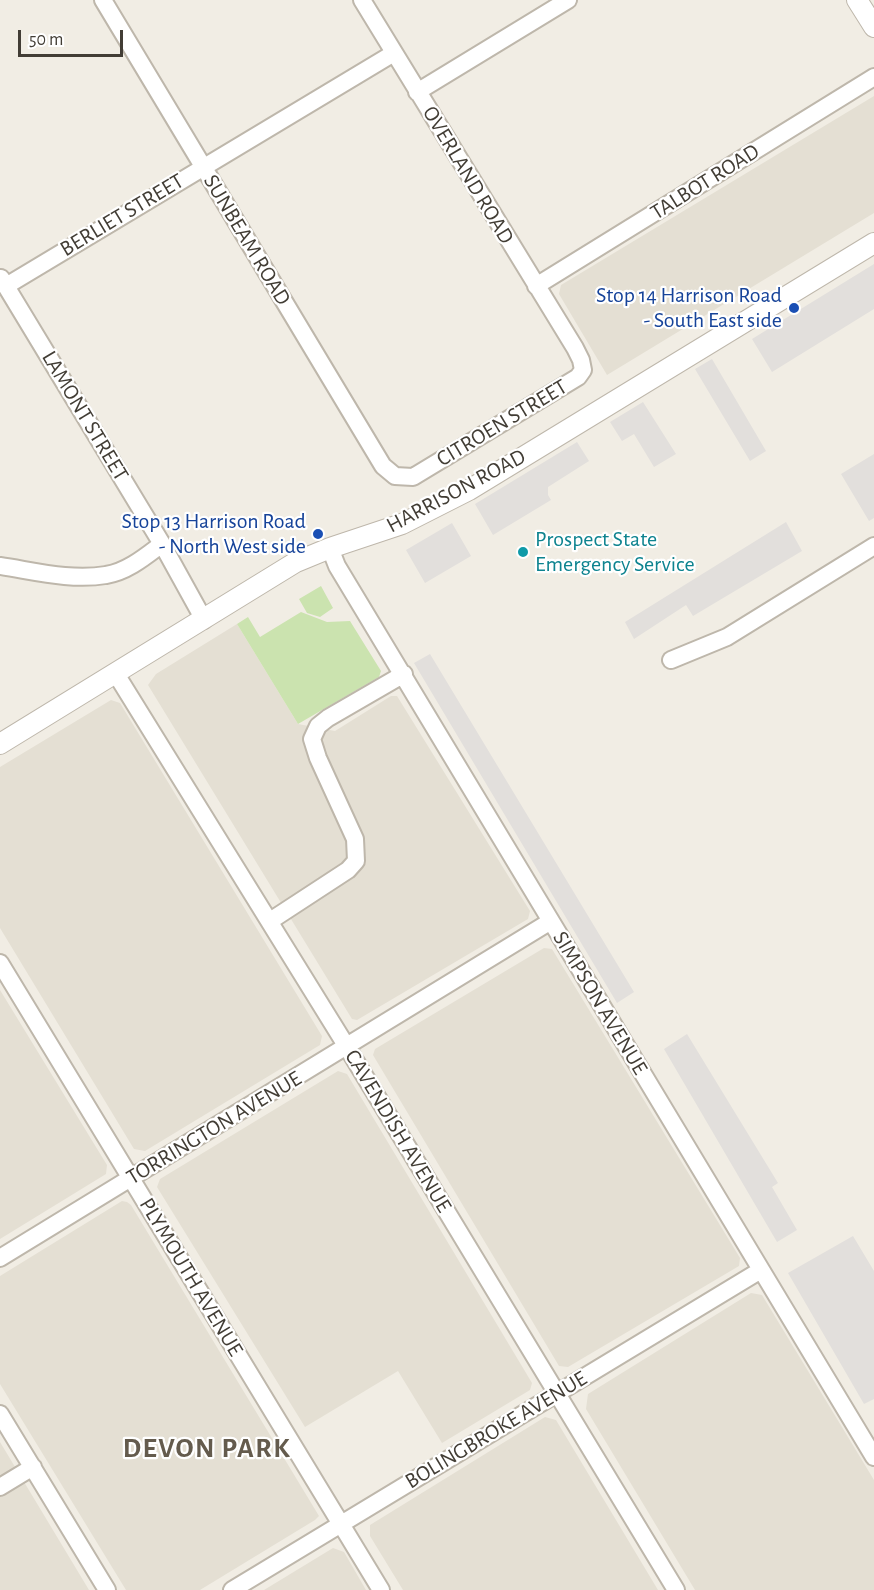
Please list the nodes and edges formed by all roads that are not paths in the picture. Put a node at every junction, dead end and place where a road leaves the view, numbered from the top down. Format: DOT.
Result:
graph roads {
  1 [pos="103,0"];
  2 [pos="362,0"];
  3 [pos="568,0"];
  4 [pos="857,0"];
  5 [pos="874,27"];
  6 [pos="394,53"];
  7 [pos="874,77"];
  8 [pos="417,92"];
  9 [pos="203,166"];
  10 [pos="874,243"];
  11 [pos="3,281"];
  12 [pos="536,286"];
  13 [pos="575,348"];
  14 [pos="395,476"];
  15 [pos="162,544"];
  16 [pos="874,546"];
  17 [pos="330,548"];
  18 [pos="0,566"];
  19 [pos="204,620"];
  20 [pos="671,660"];
  21 [pos="116,674"];
  22 [pos="404,674"];
  23 [pos="0,744"];
  24 [pos="270,921"];
  25 [pos="551,921"];
  26 [pos="0,963"];
  27 [pos="347,1047"];
  28 [pos="131,1179"];
  29 [pos="0,1258"];
  30 [pos="761,1270"];
  31 [pos="556,1393"];
  32 [pos="0,1414"];
  33 [pos="874,1457"];
  34 [pos="33,1467"];
  35 [pos="0,1487"];
  36 [pos="341,1524"];
  37 [pos="107,1590"];
  38 [pos="232,1590"];
  39 [pos="381,1590"];
  40 [pos="676,1590"];
  1 -- 9 [label="street, SUNBEAM ROAD"];
  2 -- 6 [label="street, OVERLAND ROAD"];
  3 -- 8 [label="street"];
  4 -- 5 [label="street"];
  6 -- 8 [label="street, OVERLAND ROAD"];
  6 -- 9 [label="street, BERLIET STREET"];
  7 -- 12 [label="street, TALBOT ROAD"];
  8 -- 12 [label="street, OVERLAND ROAD"];
  9 -- 11 [label="street, BERLIET STREET"];
  9 -- 14 [label="street, SUNBEAM ROAD"];
  10 -- 17 [label="street, HARRISON ROAD"];
  11 -- 15 [label="street, LAMONT STREET"];
  12 -- 13 [label="street, OVERLAND ROAD"];
  13 -- 14 [label="street, CITROEN STREET"];
  15 -- 18 [label="street"];
  15 -- 19 [label="street, LAMONT STREET"];
  16 -- 20 [label="street"];
  17 -- 19 [label="street, HARRISON ROAD"];
  17 -- 22 [label="street, SIMPSON AVENUE"];
  19 -- 21 [label="street, HARRISON ROAD"];
  21 -- 23 [label="street, HARRISON ROAD"];
  21 -- 24 [label="street, CAVENDISH AVENUE"];
  22 -- 24 [label="street"];
  22 -- 25 [label="street, SIMPSON AVENUE"];
  24 -- 27 [label="street, CAVENDISH AVENUE"];
  25 -- 27 [label="street, TORRINGTON AVENUE"];
  25 -- 30 [label="street, SIMPSON AVENUE"];
  26 -- 28 [label="street, PLYMOUTH AVENUE"];
  27 -- 28 [label="street, TORRINGTON AVENUE"];
  27 -- 31 [label="street, CAVENDISH AVENUE"];
  28 -- 29 [label="street, TORRINGTON AVENUE"];
  28 -- 36 [label="street, PLYMOUTH AVENUE"];
  30 -- 31 [label="street, BOLINGBROKE AVENUE"];
  30 -- 33 [label="street, SIMPSON AVENUE"];
  31 -- 36 [label="street, BOLINGBROKE AVENUE"];
  31 -- 40 [label="street, CAVENDISH AVENUE"];
  32 -- 34 [label="street"];
  34 -- 35 [label="street"];
  34 -- 37 [label="street"];
  36 -- 38 [label="street, BOLINGBROKE AVENUE"];
  36 -- 39 [label="street, PLYMOUTH AVENUE"];
}
